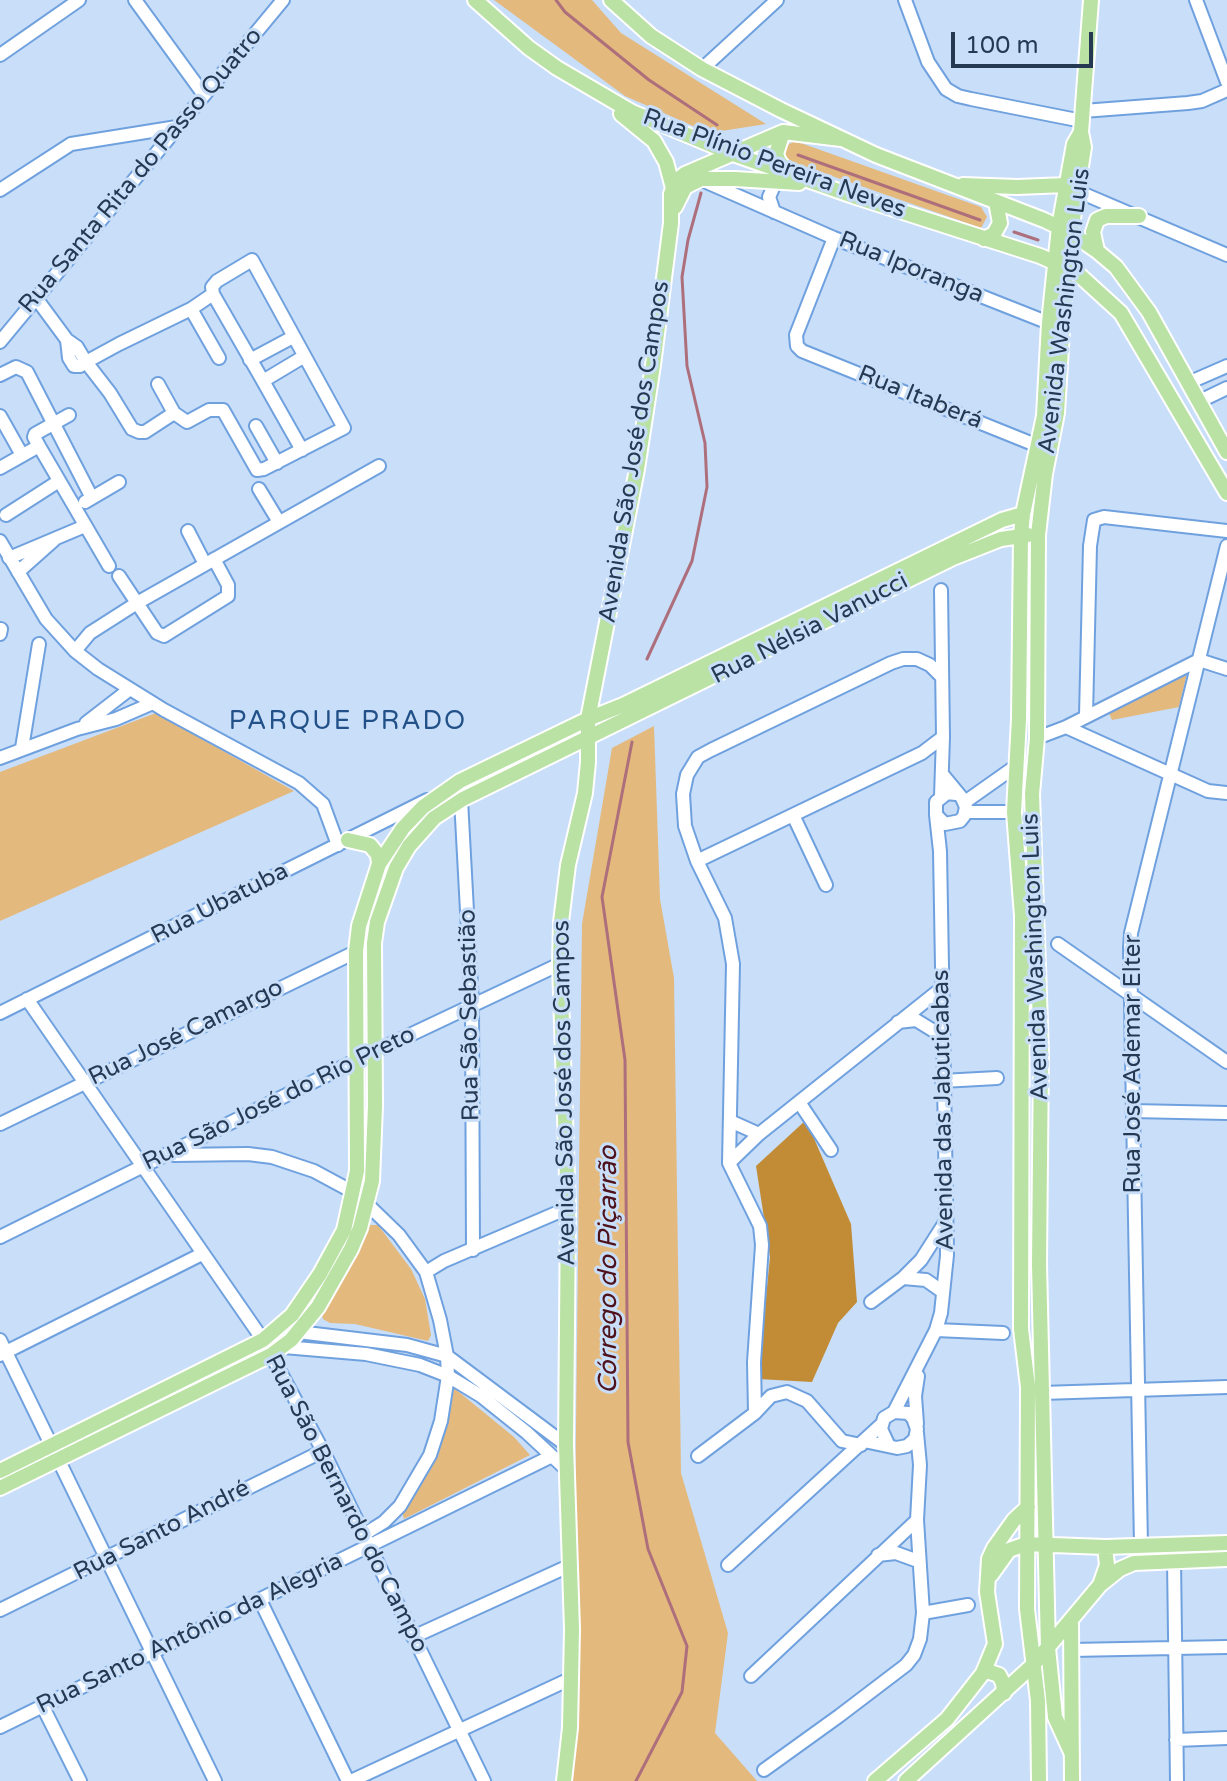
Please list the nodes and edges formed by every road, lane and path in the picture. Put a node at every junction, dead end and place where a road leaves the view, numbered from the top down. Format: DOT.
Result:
graph roads {
  1 [pos="79,0"];
  2 [pos="135,0"];
  3 [pos="283,0"];
  4 [pos="611,0"];
  5 [pos="777,0"];
  6 [pos="905,0"];
  7 [pos="1091,0"];
  8 [pos="1196,0"];
  9 [pos="476,2"];
  10 [pos="0,55"];
  11 [pos="702,69"];
  12 [pos="1227,82"];
  13 [pos="583,85"];
  14 [pos="1227,90"];
  15 [pos="204,95"];
  16 [pos="1082,122"];
  17 [pos="177,127"];
  18 [pos="783,132"];
  19 [pos="841,139"];
  20 [pos="733,154"];
  21 [pos="791,174"];
  22 [pos="701,179"];
  23 [pos="776,181"];
  24 [pos="941,182"];
  25 [pos="673,188"];
  26 [pos="1072,188"];
  27 [pos="0,190"];
  28 [pos="839,191"];
  29 [pos="996,202"];
  30 [pos="774,212"];
  31 [pos="1139,216"];
  32 [pos="671,223"];
  33 [pos="1065,230"];
  34 [pos="834,238"];
  35 [pos="984,239"];
  36 [pos="1097,251"];
  37 [pos="1227,255"];
  38 [pos="1060,264"];
  39 [pos="213,294"];
  40 [pos="36,298"];
  41 [pos="191,309"];
  42 [pos="1049,323"];
  43 [pos="293,337"];
  44 [pos="67,340"];
  45 [pos="0,342"];
  46 [pos="303,357"];
  47 [pos="219,358"];
  48 [pos="250,360"];
  49 [pos="86,362"];
  50 [pos="1227,366"];
  51 [pos="0,375"];
  52 [pos="263,381"];
  53 [pos="1188,383"];
  54 [pos="158,384"];
  55 [pos="1227,388"];
  56 [pos="1169,395"];
  57 [pos="1198,402"];
  58 [pos="174,413"];
  59 [pos="69,415"];
  60 [pos="0,416"];
  61 [pos="52,423"];
  62 [pos="256,426"];
  63 [pos="39,446"];
  64 [pos="1038,446"];
  65 [pos="302,450"];
  66 [pos="1227,452"];
  67 [pos="22,455"];
  68 [pos="277,463"];
  69 [pos="379,466"];
  70 [pos="0,468"];
  71 [pos="59,481"];
  72 [pos="119,482"];
  73 [pos="259,489"];
  74 [pos="1227,493"];
  75 [pos="92,498"];
  76 [pos="76,508"];
  77 [pos="1023,514"];
  78 [pos="6,515"];
  79 [pos="279,522"];
  80 [pos="85,526"];
  81 [pos="188,531"];
  82 [pos="1227,531"];
  83 [pos="1021,535"];
  84 [pos="1038,535"];
  85 [pos="54,540"];
  86 [pos="0,541"];
  87 [pos="988,544"];
  88 [pos="1227,546"];
  89 [pos="1021,557"];
  90 [pos="9,558"];
  91 [pos="210,562"];
  92 [pos="109,566"];
  93 [pos="18,572"];
  94 [pos="119,576"];
  95 [pos="941,590"];
  96 [pos="137,603"];
  97 [pos="39,644"];
  98 [pos="940,645"];
  99 [pos="79,655"];
  100 [pos="917,659"];
  101 [pos="1199,660"];
  102 [pos="1227,669"];
  103 [pos="941,676"];
  104 [pos="130,689"];
  105 [pos="593,691"];
  106 [pos="153,703"];
  107 [pos="623,705"];
  108 [pos="1086,716"];
  109 [pos="588,719"];
  110 [pos="1019,719"];
  111 [pos="1036,721"];
  112 [pos="1066,727"];
  113 [pos="77,729"];
  114 [pos="943,737"];
  115 [pos="1037,738"];
  116 [pos="588,740"];
  117 [pos="22,748"];
  118 [pos="922,753"];
  119 [pos="0,758"];
  120 [pos="1016,766"];
  121 [pos="943,770"];
  122 [pos="1170,774"];
  123 [pos="460,781"];
  124 [pos="440,793"];
  125 [pos="1227,793"];
  126 [pos="1032,794"];
  127 [pos="941,796"];
  128 [pos="463,799"];
  129 [pos="962,803"];
  130 [pos="1014,812"];
  131 [pos="793,815"];
  132 [pos="936,815"];
  133 [pos="956,824"];
  134 [pos="343,842"];
  135 [pos="940,851"];
  136 [pos="697,861"];
  137 [pos="379,864"];
  138 [pos="826,885"];
  139 [pos="374,943"];
  140 [pos="1058,944"];
  141 [pos="356,951"];
  142 [pos="560,964"];
  143 [pos="942,988"];
  144 [pos="1129,992"];
  145 [pos="27,999"];
  146 [pos="472,1004"];
  147 [pos="0,1013"];
  148 [pos="898,1022"];
  149 [pos="942,1036"];
  150 [pos="375,1053"];
  151 [pos="357,1060"];
  152 [pos="1227,1062"];
  153 [pos="997,1078"];
  154 [pos="942,1081"];
  155 [pos="86,1082"];
  156 [pos="799,1102"];
  157 [pos="1132,1111"];
  158 [pos="1227,1113"];
  159 [pos="730,1121"];
  160 [pos="0,1124"];
  161 [pos="759,1134"];
  162 [pos="831,1150"];
  163 [pos="167,1156"];
  164 [pos="729,1163"];
  165 [pos="142,1166"];
  166 [pos="353,1192"];
  167 [pos="367,1204"];
  168 [pos="568,1208"];
  169 [pos="945,1221"];
  170 [pos="0,1237"];
  171 [pos="473,1250"];
  172 [pos="202,1254"];
  173 [pos="426,1272"];
  174 [pos="903,1278"];
  175 [pos="943,1292"];
  176 [pos="871,1302"];
  177 [pos="936,1330"];
  178 [pos="298,1332"];
  179 [pos="1003,1333"];
  180 [pos="263,1340"];
  181 [pos="2,1349"];
  182 [pos="278,1351"];
  183 [pos="447,1356"];
  184 [pos="920,1365"];
  185 [pos="448,1376"];
  186 [pos="1227,1387"];
  187 [pos="1136,1389"];
  188 [pos="1042,1393"];
  189 [pos="894,1412"];
  190 [pos="755,1413"];
  191 [pos="882,1424"];
  192 [pos="917,1429"];
  193 [pos="842,1441"];
  194 [pos="862,1443"];
  195 [pos="566,1445"];
  196 [pos="51,1446"];
  197 [pos="894,1446"];
  198 [pos="323,1451"];
  199 [pos="552,1456"];
  200 [pos="698,1456"];
  201 [pos="58,1461"];
  202 [pos="844,1461"];
  203 [pos="920,1465"];
  204 [pos="567,1470"];
  205 [pos="0,1471"];
  206 [pos="0,1488"];
  207 [pos="1028,1507"];
  208 [pos="917,1520"];
  209 [pos="365,1541"];
  210 [pos="1227,1543"];
  211 [pos="1026,1544"];
  212 [pos="1047,1544"];
  213 [pos="1141,1545"];
  214 [pos="1105,1547"];
  215 [pos="878,1555"];
  216 [pos="1227,1559"];
  217 [pos="106,1560"];
  218 [pos="918,1561"];
  219 [pos="1174,1561"];
  220 [pos="571,1565"];
  221 [pos="728,1565"];
  222 [pos="1026,1565"];
  223 [pos="988,1583"];
  224 [pos="1100,1585"];
  225 [pos="260,1600"];
  226 [pos="968,1605"];
  227 [pos="0,1610"];
  228 [pos="923,1613"];
  229 [pos="1071,1620"];
  230 [pos="1048,1628"];
  231 [pos="413,1637"];
  232 [pos="1227,1647"];
  233 [pos="1048,1648"];
  234 [pos="1175,1649"];
  235 [pos="1071,1650"];
  236 [pos="153,1654"];
  237 [pos="1033,1665"];
  238 [pos="983,1673"];
  239 [pos="751,1676"];
  240 [pos="572,1678"];
  241 [pos="1005,1692"];
  242 [pos="1038,1701"];
  243 [pos="43,1707"];
  244 [pos="6,1725"];
  245 [pos="458,1730"];
  246 [pos="0,1737"];
  247 [pos="1227,1738"];
  248 [pos="1176,1740"];
  249 [pos="1072,1754"];
  250 [pos="764,1770"];
  251 [pos="80,1781"];
  252 [pos="215,1781"];
  253 [pos="349,1781"];
  254 [pos="484,1781"];
  255 [pos="564,1781"];
  256 [pos="875,1781"];
  257 [pos="906,1781"];
  258 [pos="1039,1781"];
  259 [pos="1072,1781"];
  260 [pos="1177,1781"];
  1 -- 10 [label="street"];
  2 -- 15 [label="street"];
  3 -- 15 [label="street, Rua Santa Rita do Passo Quatro"];
  4 -- 11 [label="main road"];
  5 -- 11 [label="street"];
  6 -- 16 [label="street"];
  7 -- 16 [label="main road, Avenida Washington Luis"];
  8 -- 12 [label="street"];
  9 -- 13 [label="main road, Rua Plínio Pereira Neves"];
  11 -- 19 [label="main road"];
  13 -- 20 [label="main road, Rua Plínio Pereira Neves"];
  13 -- 25 [label="main road"];
  14 -- 16 [label="street"];
  15 -- 17 [label="street, Rua Santa Rita do Passo Quatro"];
  16 -- 26 [label="main road, Avenida Washington Luis"];
  17 -- 27 [label="street"];
  17 -- 40 [label="street, Rua Santa Rita do Passo Quatro"];
  18 -- 19 [label="main road"];
  18 -- 20 [label="main road"];
  18 -- 21 [label="main road"];
  19 -- 24 [label="main road"];
  20 -- 21 [label="main road, Rua Plínio Pereira Neves"];
  20 -- 25 [label="main road"];
  21 -- 28 [label="main road, Rua Plínio Pereira Neves"];
  22 -- 23 [label="main road"];
  22 -- 30 [label="street, Rua Iporanga"];
  22 -- 32 [label="main road, Avenida São José dos Campos"];
  23 -- 28 [label="main road"];
  23 -- 30 [label="street"];
  24 -- 26 [label="main road"];
  24 -- 29 [label="main road"];
  25 -- 32 [label="main road, Avenida São José dos Campos"];
  26 -- 31 [label="street"];
  26 -- 33 [label="main road, Avenida Washington Luis"];
  28 -- 35 [label="main road, Rua Plínio Pereira Neves"];
  29 -- 33 [label="main road"];
  29 -- 35 [label="main road"];
  30 -- 34 [label="street, Rua Iporanga"];
  31 -- 36 [label="main road"];
  31 -- 37 [label="street"];
  32 -- 105 [label="main road, Avenida São José dos Campos"];
  33 -- 36 [label="main road"];
  33 -- 38 [label="main road, Avenida Washington Luis"];
  34 -- 42 [label="street, Rua Iporanga"];
  34 -- 64 [label="street, Rua Itaberá"];
  35 -- 38 [label="main road, Rua Plínio Pereira Neves"];
  36 -- 53 [label="main road"];
  38 -- 42 [label="main road, Avenida Washington Luis"];
  38 -- 56 [label="main road"];
  38 -- 84 [label="main road, Avenida Washington Luis"];
  39 -- 41 [label="street"];
  39 -- 43 [label="street"];
  39 -- 48 [label="street"];
  40 -- 44 [label="street"];
  40 -- 45 [label="street, Rua Santa Rita do Passo Quatro"];
  41 -- 47 [label="street"];
  41 -- 49 [label="street"];
  42 -- 64 [label="main road, Avenida Washington Luis"];
  43 -- 46 [label="street"];
  43 -- 48 [label="street"];
  44 -- 49 [label="street"];
  44 -- 49 [label="street"];
  46 -- 52 [label="street"];
  46 -- 65 [label="street"];
  48 -- 52 [label="street"];
  49 -- 58 [label="street"];
  50 -- 53 [label="street"];
  51 -- 61 [label="street"];
  52 -- 65 [label="street"];
  53 -- 57 [label="main road"];
  54 -- 58 [label="street"];
  55 -- 57 [label="street"];
  56 -- 57 [label="main road"];
  56 -- 74 [label="main road"];
  57 -- 66 [label="main road"];
  58 -- 68 [label="street"];
  59 -- 61 [label="street"];
  60 -- 67 [label="street"];
  61 -- 63 [label="street"];
  61 -- 75 [label="street"];
  62 -- 68 [label="street"];
  63 -- 67 [label="street"];
  63 -- 71 [label="street"];
  64 -- 77 [label="main road, Avenida Washington Luis"];
  65 -- 68 [label="street"];
  67 -- 70 [label="street"];
  69 -- 79 [label="street"];
  71 -- 76 [label="street"];
  71 -- 78 [label="street"];
  72 -- 75 [label="street"];
  73 -- 79 [label="street"];
  75 -- 76 [label="street"];
  76 -- 80 [label="street"];
  77 -- 83 [label="main road, Avenida Washington Luis"];
  77 -- 107 [label="main road, Rua Nélsia Vanucci"];
  79 -- 91 [label="street"];
  80 -- 85 [label="street"];
  80 -- 92 [label="street"];
  81 -- 91 [label="street"];
  82 -- 108 [label="street"];
  83 -- 84 [label="main road, Rua Nélsia Vanucci"];
  83 -- 87 [label="main road, Rua Nélsia Vanucci"];
  83 -- 89 [label="main road, Avenida Washington Luis"];
  84 -- 111 [label="main road, Avenida Washington Luis"];
  85 -- 90 [label="street"];
  85 -- 93 [label="street"];
  86 -- 90 [label="street"];
  87 -- 89 [label="main road"];
  87 -- 116 [label="main road, Rua Nélsia Vanucci"];
  88 -- 101 [label="street, Rua José Ademar Elter"];
  89 -- 110 [label="main road, Avenida Washington Luis"];
  90 -- 93 [label="street"];
  91 -- 96 [label="street"];
  91 -- 96 [label="street"];
  93 -- 99 [label="street"];
  94 -- 96 [label="street"];
  95 -- 98 [label="street"];
  96 -- 99 [label="street"];
  97 -- 117 [label="street"];
  98 -- 100 [label="street"];
  98 -- 103 [label="street"];
  99 -- 104 [label="street"];
  100 -- 103 [label="street"];
  100 -- 136 [label="street"];
  101 -- 102 [label="street"];
  101 -- 108 [label="street"];
  101 -- 122 [label="street, Rua José Ademar Elter"];
  103 -- 114 [label="street"];
  104 -- 106 [label="street"];
  104 -- 113 [label="street"];
  105 -- 107 [label="main road"];
  105 -- 109 [label="main road, Avenida São José dos Campos"];
  106 -- 113 [label="street"];
  106 -- 134 [label="street"];
  107 -- 109 [label="main road, Rua Nélsia Vanucci"];
  108 -- 112 [label="street"];
  109 -- 116 [label="main road, Avenida São José dos Campos"];
  109 -- 123 [label="main road, Rua Nélsia Vanucci"];
  110 -- 111 [label="main road"];
  110 -- 120 [label="main road, Avenida Washington Luis"];
  111 -- 115 [label="main road, Avenida Washington Luis"];
  112 -- 115 [label="street"];
  112 -- 122 [label="street"];
  113 -- 117 [label="street"];
  114 -- 118 [label="street"];
  114 -- 121 [label="street"];
  115 -- 126 [label="main road, Avenida Washington Luis"];
  116 -- 128 [label="main road, Rua Nélsia Vanucci"];
  116 -- 142 [label="main road, Avenida São José dos Campos"];
  117 -- 119 [label="street"];
  118 -- 121 [label="street"];
  118 -- 131 [label="street"];
  120 -- 129 [label="street"];
  120 -- 130 [label="main road, Avenida Washington Luis"];
  121 -- 127 [label="street"];
  121 -- 129 [label="street"];
  122 -- 125 [label="street"];
  122 -- 144 [label="street, Rua José Ademar Elter"];
  123 -- 124 [label="main road, Rua Nélsia Vanucci"];
  123 -- 128 [label="street, Rua São Sebastião"];
  124 -- 134 [label="street, Rua Ubatuba"];
  124 -- 137 [label="main road, Rua Nélsia Vanucci"];
  126 -- 130 [label="main road"];
  126 -- 188 [label="main road, Avenida Washington Luis"];
  127 -- 129 [label="street"];
  127 -- 132 [label="street"];
  128 -- 139 [label="main road, Rua Nélsia Vanucci"];
  128 -- 146 [label="street, Rua São Sebastião"];
  129 -- 130 [label="street"];
  129 -- 133 [label="street"];
  130 -- 207 [label="main road, Avenida Washington Luis"];
  131 -- 136 [label="street"];
  131 -- 138 [label="street"];
  132 -- 133 [label="street"];
  132 -- 135 [label="street, Avenida das Jabuticabas"];
  133 -- 135 [label="street"];
  134 -- 137 [label="main road"];
  134 -- 145 [label="street, Rua Ubatuba"];
  135 -- 143 [label="street, Avenida das Jabuticabas"];
  136 -- 159 [label="street"];
  137 -- 141 [label="main road, Rua Nélsia Vanucci"];
  139 -- 141 [label="street, Rua José Camargo"];
  139 -- 150 [label="main road, Rua Nélsia Vanucci"];
  140 -- 144 [label="street"];
  141 -- 151 [label="main road, Rua Nélsia Vanucci"];
  141 -- 155 [label="street, Rua José Camargo"];
  142 -- 146 [label="street, Rua São José do Rio Preto"];
  142 -- 168 [label="main road, Avenida São José dos Campos"];
  143 -- 148 [label="street"];
  143 -- 149 [label="street, Avenida das Jabuticabas"];
  144 -- 152 [label="street"];
  144 -- 157 [label="street, Rua José Ademar Elter"];
  145 -- 147 [label="street, Rua Ubatuba"];
  145 -- 155 [label="street, Rua São Bernardo do Campo"];
  146 -- 150 [label="street, Rua São José do Rio Preto"];
  146 -- 171 [label="street, Rua São Sebastião"];
  148 -- 149 [label="street"];
  148 -- 156 [label="street"];
  149 -- 154 [label="street, Avenida das Jabuticabas"];
  150 -- 151 [label="street, Rua São José do Rio Preto"];
  150 -- 167 [label="main road, Rua Nélsia Vanucci"];
  151 -- 163 [label="street, Rua São José do Rio Preto"];
  151 -- 166 [label="main road, Rua Nélsia Vanucci"];
  153 -- 154 [label="street"];
  154 -- 169 [label="street, Avenida das Jabuticabas"];
  155 -- 160 [label="street, Rua José Camargo"];
  155 -- 165 [label="street, Rua São Bernardo do Campo"];
  156 -- 161 [label="street"];
  156 -- 162 [label="street"];
  157 -- 158 [label="street"];
  157 -- 187 [label="street, Rua José Ademar Elter"];
  159 -- 161 [label="street"];
  159 -- 164 [label="street"];
  161 -- 164 [label="street"];
  163 -- 165 [label="street, Rua São José do Rio Preto"];
  163 -- 166 [label="street"];
  164 -- 190 [label="street"];
  165 -- 170 [label="street, Rua São José do Rio Preto"];
  165 -- 172 [label="street, Rua São Bernardo do Campo"];
  166 -- 167 [label="street"];
  166 -- 180 [label="main road, Rua Nélsia Vanucci"];
  167 -- 173 [label="street"];
  167 -- 178 [label="main road, Rua Nélsia Vanucci"];
  168 -- 171 [label="street"];
  168 -- 195 [label="main road, Avenida São José dos Campos"];
  169 -- 174 [label="street"];
  169 -- 175 [label="street, Avenida das Jabuticabas"];
  171 -- 173 [label="street"];
  172 -- 180 [label="street, Rua São Bernardo do Campo"];
  172 -- 181 [label="street"];
  173 -- 183 [label="street"];
  174 -- 175 [label="street"];
  174 -- 176 [label="street"];
  175 -- 177 [label="street, Avenida das Jabuticabas"];
  177 -- 179 [label="street"];
  177 -- 184 [label="street, Avenida das Jabuticabas"];
  178 -- 182 [label="main road, Rua Nélsia Vanucci"];
  178 -- 183 [label="street"];
  180 -- 182 [label="street, Rua São Bernardo do Campo"];
  180 -- 196 [label="main road, Rua Nélsia Vanucci"];
  181 -- 196 [label="street"];
  182 -- 185 [label="street"];
  182 -- 198 [label="street, Rua São Bernardo do Campo"];
  182 -- 201 [label="main road"];
  183 -- 185 [label="street"];
  183 -- 195 [label="street"];
  184 -- 189 [label="street"];
  184 -- 192 [label="street"];
  185 -- 199 [label="street"];
  185 -- 209 [label="street"];
  186 -- 187 [label="street"];
  187 -- 188 [label="street"];
  187 -- 213 [label="street, Rua José Ademar Elter"];
  188 -- 212 [label="main road, Avenida Washington Luis"];
  189 -- 191 [label="street"];
  189 -- 192 [label="street"];
  190 -- 193 [label="street"];
  190 -- 200 [label="street"];
  191 -- 194 [label="street"];
  191 -- 197 [label="street"];
  192 -- 197 [label="street"];
  192 -- 203 [label="street"];
  193 -- 194 [label="street"];
  193 -- 202 [label="street"];
  194 -- 197 [label="street"];
  194 -- 202 [label="street"];
  195 -- 204 [label="main road, Avenida São José dos Campos"];
  196 -- 201 [label="street"];
  196 -- 205 [label="main road, Rua Nélsia Vanucci"];
  197 -- 203 [label="street"];
  198 -- 209 [label="street, Rua São Bernardo do Campo"];
  198 -- 217 [label="street, Rua Santo André"];
  199 -- 204 [label="street"];
  199 -- 209 [label="street, Rua Santo Antônio da Alegria"];
  201 -- 206 [label="main road"];
  201 -- 217 [label="street"];
  202 -- 221 [label="street"];
  203 -- 208 [label="street"];
  204 -- 220 [label="main road, Avenida São José dos Campos"];
  207 -- 211 [label="main road, Avenida Washington Luis"];
  207 -- 223 [label="main road"];
  208 -- 215 [label="street"];
  208 -- 218 [label="street"];
  209 -- 225 [label="street, Rua Santo Antônio da Alegria"];
  209 -- 231 [label="street, Rua São Bernardo do Campo"];
  210 -- 213 [label="main road"];
  211 -- 212 [label="main road"];
  211 -- 222 [label="main road, Avenida Washington Luis"];
  211 -- 223 [label="main road"];
  212 -- 214 [label="main road"];
  212 -- 230 [label="main road, Avenida Washington Luis"];
  213 -- 214 [label="main road"];
  214 -- 224 [label="main road"];
  215 -- 218 [label="street"];
  215 -- 239 [label="street"];
  216 -- 219 [label="main road"];
  217 -- 227 [label="street, Rua Santo André"];
  217 -- 236 [label="street"];
  218 -- 228 [label="street"];
  219 -- 224 [label="main road"];
  219 -- 234 [label="street"];
  220 -- 231 [label="street"];
  220 -- 240 [label="main road, Avenida São José dos Campos"];
  222 -- 230 [label="main road"];
  222 -- 237 [label="main road, Avenida Washington Luis"];
  223 -- 238 [label="main road"];
  224 -- 229 [label="main road"];
  225 -- 236 [label="street, Rua Santo Antônio da Alegria"];
  225 -- 253 [label="street"];
  226 -- 228 [label="street"];
  228 -- 250 [label="street"];
  229 -- 233 [label="main road"];
  229 -- 235 [label="main road"];
  230 -- 233 [label="main road, Avenida Washington Luis"];
  231 -- 245 [label="street, Rua São Bernardo do Campo"];
  232 -- 234 [label="street"];
  233 -- 237 [label="main road"];
  233 -- 249 [label="main road, Avenida Washington Luis"];
  234 -- 235 [label="street"];
  234 -- 248 [label="street"];
  235 -- 249 [label="main road"];
  236 -- 243 [label="street, Rua Santo Antônio da Alegria"];
  236 -- 252 [label="street"];
  237 -- 241 [label="main road"];
  237 -- 242 [label="main road, Avenida Washington Luis"];
  238 -- 241 [label="main road"];
  238 -- 256 [label="main road"];
  240 -- 245 [label="street"];
  240 -- 255 [label="main road, Avenida São José dos Campos"];
  241 -- 242 [label="main road"];
  241 -- 257 [label="main road"];
  242 -- 258 [label="main road, Avenida Washington Luis"];
  243 -- 244 [label="street, Rua Santo Antônio da Alegria"];
  243 -- 251 [label="street"];
  244 -- 246 [label="street"];
  245 -- 253 [label="street"];
  245 -- 254 [label="street, Rua São Bernardo do Campo"];
  247 -- 248 [label="street"];
  248 -- 260 [label="street"];
  249 -- 259 [label="main road, Avenida Washington Luis"];
}
